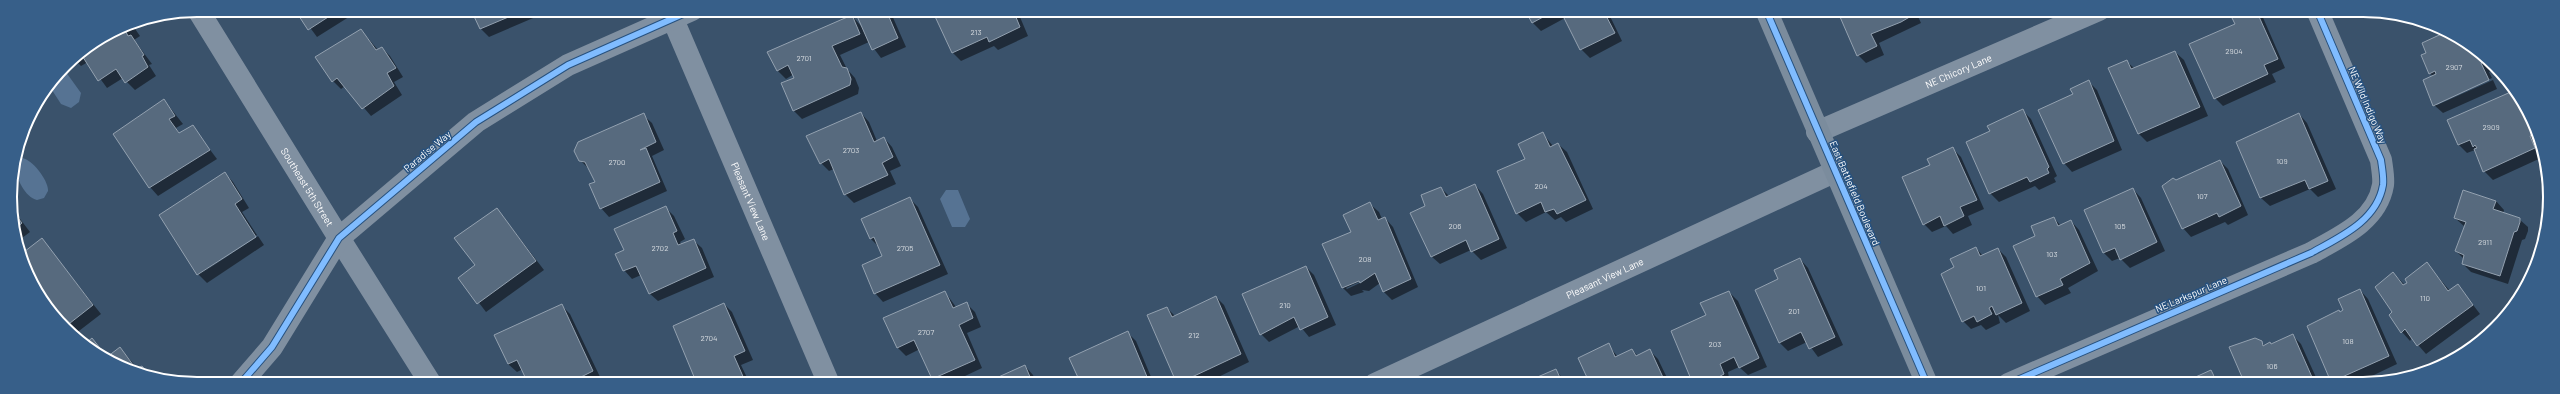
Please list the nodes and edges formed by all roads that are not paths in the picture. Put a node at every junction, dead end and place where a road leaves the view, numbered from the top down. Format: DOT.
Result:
graph roads {
  1 [pos="202,17"];
  2 [pos="670,17"];
  3 [pos="680,17"];
  4 [pos="1769,17"];
  5 [pos="2083,17"];
  6 [pos="2320,17"];
  7 [pos="1817,132"];
  8 [pos="1834,172"];
  9 [pos="2375,209"];
  10 [pos="339,238"];
  11 [pos="246,377"];
  12 [pos="427,377"];
  13 [pos="826,377"];
  14 [pos="1390,377"];
  15 [pos="1924,377"];
  16 [pos="2024,377"];
  1 -- 10 [label="street, Southeast 5th Street"];
  2 -- 10 [label="street, Paradise Way"];
  3 -- 13 [label="street, Pleasant View Lane"];
  4 -- 7 [label="street, East Battlefield Boulevard"];
  5 -- 7 [label="street, NE Chicory Lane"];
  6 -- 9 [label="street, NE Wild Indigo Way"];
  7 -- 8 [label="street, East Battlefield Boulevard"];
  8 -- 14 [label="street, Pleasant View Lane"];
  8 -- 15 [label="street, East Battlefield Boulevard"];
  9 -- 16 [label="street, NE Larkspur Lane"];
  10 -- 11 [label="street, Paradise Way"];
  10 -- 12 [label="street, Southeast 5th Street"];
}
